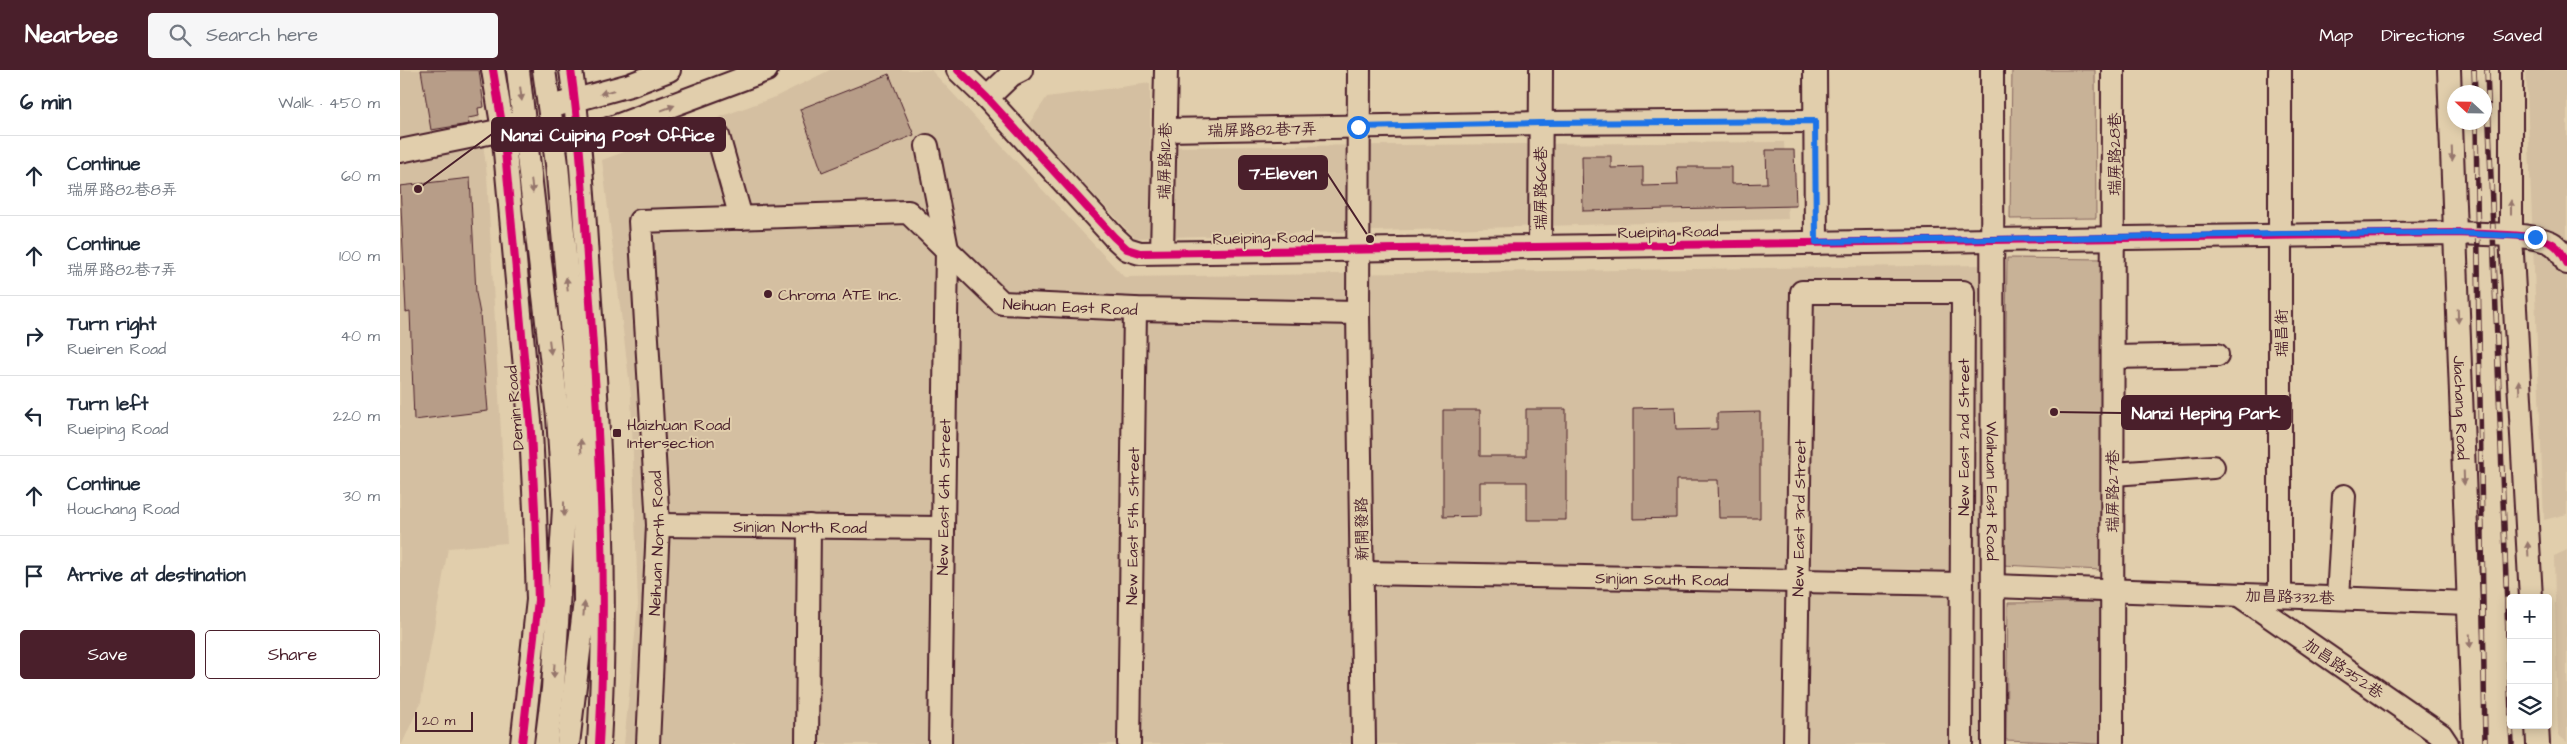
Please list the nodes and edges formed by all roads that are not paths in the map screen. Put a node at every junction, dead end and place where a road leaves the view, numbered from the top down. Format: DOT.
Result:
graph roads {
  1 [pos="493,70"];
  2 [pos="518,70"];
  3 [pos="544,70"];
  4 [pos="571,70"];
  5 [pos="669,70"];
  6 [pos="766,70"];
  7 [pos="958,70"];
  8 [pos="1021,70"];
  9 [pos="1166,70"];
  10 [pos="1359,70"];
  11 [pos="1540,70"];
  12 [pos="1815,70"];
  13 [pos="1992,70"];
  14 [pos="2113,70"];
  15 [pos="2280,70"];
  16 [pos="2449,70"];
  17 [pos="2511,70"];
  18 [pos="987,98"];
  19 [pos="575,101"];
  20 [pos="550,107"];
  21 [pos="1815,121"];
  22 [pos="1540,123"];
  23 [pos="1358,127"];
  24 [pos="525,128"];
  25 [pos="503,130"];
  26 [pos="1165,130"];
  27 [pos="580,136"];
  28 [pos="718,136"];
  29 [pos="554,141"];
  30 [pos="926,146"];
  31 [pos="400,151"];
  32 [pos="741,218"];
  33 [pos="640,222"];
  34 [pos="2455,233"];
  35 [pos="2282,234"];
  36 [pos="2511,236"];
  37 [pos="2114,238"];
  38 [pos="1992,240"];
  39 [pos="1816,242"];
  40 [pos="1540,247"];
  41 [pos="947,249"];
  42 [pos="1358,250"];
  43 [pos="1162,252"];
  44 [pos="2567,263"];
  45 [pos="1802,292"];
  46 [pos="1135,309"];
  47 [pos="1358,314"];
  48 [pos="2217,356"];
  49 [pos="2113,357"];
  50 [pos="2214,467"];
  51 [pos="2113,474"];
  52 [pos="2344,496"];
  53 [pos="658,525"];
  54 [pos="809,526"];
  55 [pos="942,528"];
  56 [pos="1362,573"];
  57 [pos="1798,581"];
  58 [pos="1962,584"];
  59 [pos="1994,586"];
  60 [pos="2112,590"];
  61 [pos="2530,594"];
  62 [pos="2239,595"];
  63 [pos="2280,595"];
  64 [pos="2338,598"];
  65 [pos="2469,603"];
  66 [pos="2537,729"];
  67 [pos="522,744"];
  68 [pos="546,744"];
  69 [pos="568,744"];
  70 [pos="599,744"];
  71 [pos="648,744"];
  72 [pos="807,744"];
  73 [pos="940,744"];
  74 [pos="1129,744"];
  75 [pos="1364,744"];
  76 [pos="1795,744"];
  77 [pos="1962,744"];
  78 [pos="1993,744"];
  79 [pos="2112,744"];
  80 [pos="2447,744"];
  81 [pos="2474,744"];
  82 [pos="2538,744"];
  1 -- 25 [label="street, Demin Road"];
  2 -- 24 [label="street, one-way"];
  3 -- 20 [label="street"];
  4 -- 19 [label="street"];
  5 -- 19 [label="street, one-way"];
  27 -- 6 [label="street, one-way"];
  7 -- 18 [label="street, Rueiping Road"];
  8 -- 18 [label="street"];
  9 -- 26 [label="street, 瑞屏路112巷"];
  10 -- 23 [label="street, 新開發路"];
  11 -- 22 [label="street, 瑞屏路66巷"];
  12 -- 21 [label="street"];
  13 -- 38 [label="street, Waihuan East Road"];
  14 -- 37 [label="street, 瑞屏路28巷"];
  15 -- 35 [label="street, 瑞昌街"];
  16 -- 34 [label="street, Jiachang Road, one-way"];
  36 -- 17 [label="street, one-way"];
  18 -- 43 [label="street, Rueiping Road"];
  19 -- 20 [label="street"];
  19 -- 27 [label="street"];
  20 -- 24 [label="street"];
  20 -- 29 [label="street"];
  21 -- 22 [label="street"];
  21 -- 39 [label="street"];
  22 -- 23 [label="street, 瑞屏路82巷7弄"];
  22 -- 40 [label="street, 瑞屏路66巷"];
  23 -- 26 [label="street, 瑞屏路82巷7弄"];
  23 -- 42 [label="street, 新開發路"];
  24 -- 25 [label="street"];
  24 -- 29 [label="street"];
  24 -- 68 [label="street, one-way"];
  25 -- 31 [label="street"];
  25 -- 67 [label="street, Demin Road"];
  26 -- 43 [label="street, 瑞屏路112巷"];
  27 -- 29 [label="street"];
  27 -- 70 [label="street"];
  28 -- 32 [label="street"];
  69 -- 29 [label="street, one-way"];
  30 -- 41 [label="street, New East 6th Street"];
  32 -- 33 [label="street, Neihuan East Road"];
  32 -- 41 [label="street, Neihuan East Road"];
  33 -- 53 [label="street, Neihuan North Road"];
  34 -- 35 [label="street, Rueiping Road"];
  34 -- 36 [label="street, Rueiping Road"];
  34 -- 65 [label="street, Jiachang Road, one-way"];
  35 -- 37 [label="street, Rueiping Road"];
  35 -- 63 [label="street, 瑞昌街"];
  36 -- 44 [label="street, Rueiping Road"];
  61 -- 36 [label="street, one-way"];
  37 -- 38 [label="street, Rueiping Road"];
  37 -- 49 [label="street, 瑞屏路27巷"];
  38 -- 39 [label="street, Rueiping Road"];
  38 -- 59 [label="street, Waihuan East Road"];
  39 -- 40 [label="street, Rueiping Road"];
  40 -- 42 [label="street, Rueiping Road"];
  41 -- 46 [label="street, Neihuan East Road"];
  41 -- 55 [label="street, New East 6th Street"];
  42 -- 43 [label="street, Rueiping Road"];
  42 -- 47 [label="street, 新開發路"];
  45 -- 57 [label="street, New East 3rd Street"];
  45 -- 58 [label="street, New East 2nd Street"];
  46 -- 47 [label="street, Neihuan East Road"];
  46 -- 74 [label="street, New East 5th Street"];
  47 -- 56 [label="street, 新開發路"];
  48 -- 49 [label="street"];
  49 -- 51 [label="street, 瑞屏路27巷"];
  50 -- 51 [label="street"];
  51 -- 60 [label="street, 瑞屏路27巷"];
  52 -- 64 [label="street"];
  53 -- 54 [label="street, Sinjian North Road"];
  53 -- 71 [label="street, Neihuan North Road"];
  54 -- 55 [label="street, Sinjian North Road"];
  54 -- 72 [label="street"];
  55 -- 73 [label="street, New East 6th Street"];
  56 -- 57 [label="street, Sinjian South Road"];
  56 -- 75 [label="street, 新開發路"];
  57 -- 58 [label="street, Sinjian South Road"];
  57 -- 76 [label="street, New East 3rd Street"];
  58 -- 77 [label="street, New East 2nd Street"];
  59 -- 60 [label="street"];
  59 -- 78 [label="street, Waihuan East Road"];
  60 -- 62 [label="street, 加昌路332巷"];
  60 -- 79 [label="street, 瑞屏路27巷"];
  62 -- 63 [label="street, 加昌路332巷"];
  62 -- 80 [label="street, 加昌路352巷"];
  63 -- 64 [label="street, 加昌路332巷"];
  64 -- 65 [label="street, 加昌路332巷"];
  65 -- 81 [label="street, Jiachang Road, one-way"];
  66 -- 82 [label="street"];
}
